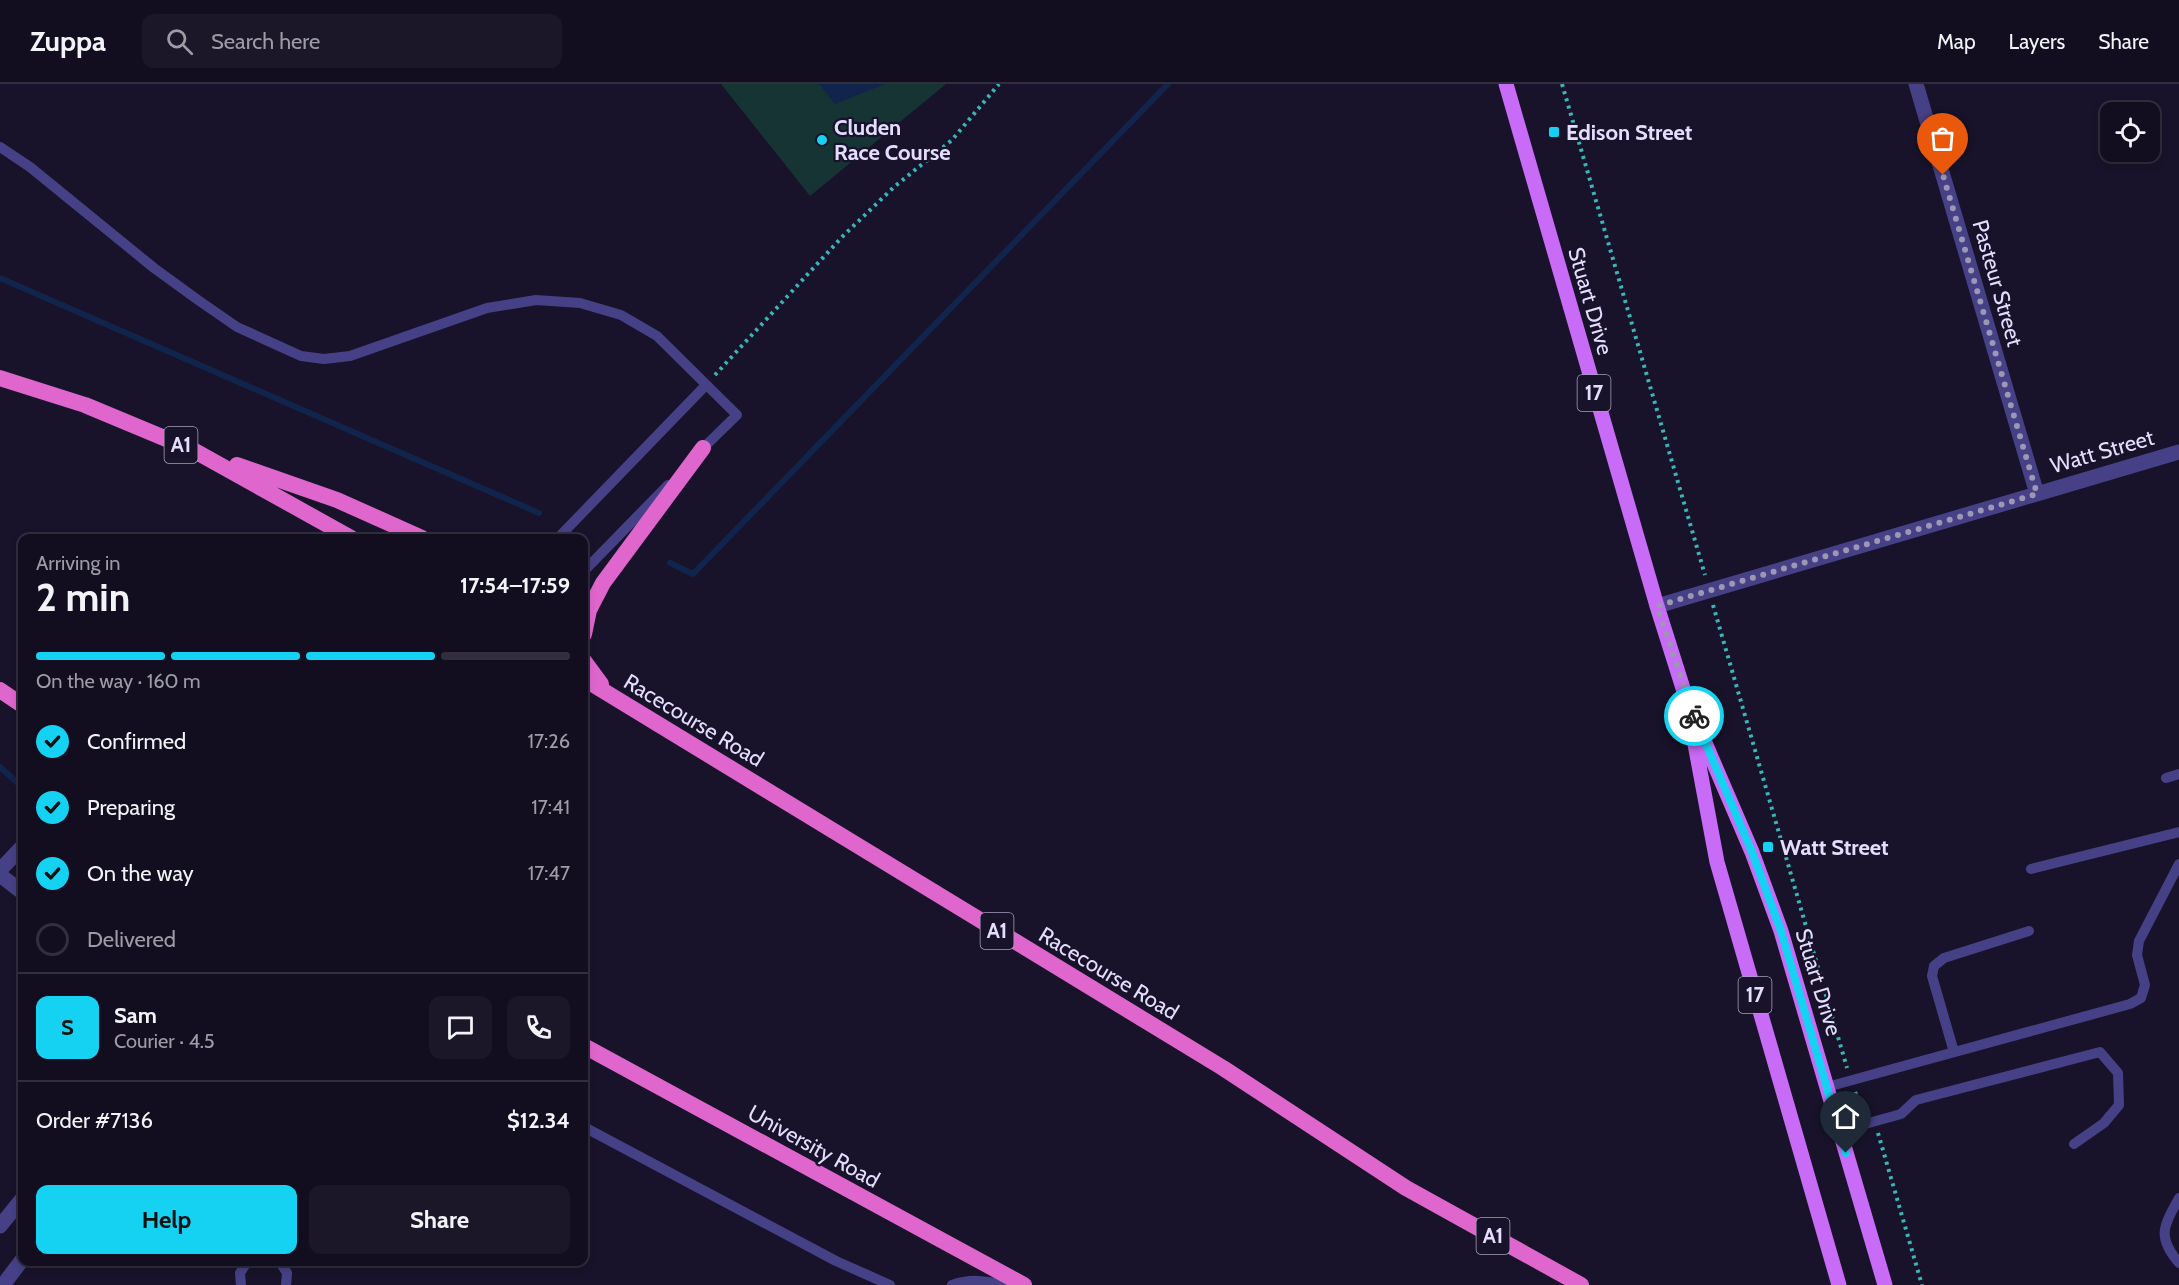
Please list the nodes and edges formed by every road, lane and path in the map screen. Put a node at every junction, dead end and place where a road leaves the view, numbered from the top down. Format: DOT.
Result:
graph roads {
  1 [pos="999,84"];
  2 [pos="1506,84"];
  3 [pos="1562,84"];
  4 [pos="1917,84"];
  5 [pos="0,147"];
  6 [pos="0,378"];
  7 [pos="706,386"];
  8 [pos="703,448"];
  9 [pos="194,450"];
  10 [pos="2179,452"];
  11 [pos="2037,494"];
  12 [pos="344,534"];
  13 [pos="413,534"];
  14 [pos="562,534"];
  15 [pos="588,567"];
  16 [pos="1705,575"];
  17 [pos="1657,606"];
  18 [pos="1714,607"];
  19 [pos="588,615"];
  20 [pos="588,666"];
  21 [pos="588,682"];
  22 [pos="0,690"];
  23 [pos="610,695"];
  24 [pos="1687,701"];
  25 [pos="18,702"];
  26 [pos="2179,774"];
  27 [pos="2166,778"];
  28 [pos="2179,832"];
  29 [pos="18,851"];
  30 [pos="2179,864"];
  31 [pos="2031,869"];
  32 [pos="0,870"];
  33 [pos="0,875"];
  34 [pos="18,889"];
  35 [pos="2029,931"];
  36 [pos="588,1048"];
  37 [pos="1954,1052"];
  38 [pos="1851,1080"];
  39 [pos="1827,1087"];
  40 [pos="1870,1123"];
  41 [pos="588,1129"];
  42 [pos="1840,1131"];
  43 [pos="2074,1144"];
  44 [pos="2179,1198"];
  45 [pos="18,1204"];
  46 [pos="0,1227"];
  47 [pos="2179,1263"];
  48 [pos="18,1265"];
  49 [pos="244,1266"];
  50 [pos="283,1266"];
  51 [pos="3,1285"];
  52 [pos="241,1285"];
  53 [pos="286,1285"];
  54 [pos="890,1285"];
  55 [pos="952,1285"];
  56 [pos="1006,1285"];
  57 [pos="1024,1285"];
  58 [pos="1581,1285"];
  59 [pos="1839,1285"];
  60 [pos="1885,1285"];
  61 [pos="1922,1285"];
  1 -- 7 [label="path"];
  2 -- 17 [label="main road, Stuart Drive / 17"];
  3 -- 16 [label="path"];
  4 -- 11 [label="street, Pasteur Street"];
  5 -- 7 [label="lane"];
  6 -- 9 [label="highway, A1"];
  7 -- 8 [label="lane"];
  7 -- 14 [label="lane"];
  8 -- 15 [label="lane"];
  8 -- 19 [label="highway"];
  9 -- 12 [label="highway, A1"];
  9 -- 13 [label="highway"];
  10 -- 11 [label="street, Watt Street"];
  11 -- 17 [label="street, Watt Street"];
  17 -- 24 [label="main road, Stuart Drive / 17"];
  18 -- 38 [label="path"];
  20 -- 23 [label="highway"];
  21 -- 23 [label="highway, Racecourse Road / A1"];
  22 -- 25 [label="highway"];
  23 -- 58 [label="highway, Racecourse Road / A1"];
  24 -- 39 [label="main road, Stuart Drive / 17"];
  24 -- 59 [label="main road, Stuart Drive / 17"];
  26 -- 27 [label="lane"];
  28 -- 31 [label="lane"];
  29 -- 32 [label="street"];
  30 -- 37 [label="lane"];
  33 -- 34 [label="street"];
  35 -- 37 [label="lane"];
  36 -- 57 [label="highway, University Road"];
  37 -- 38 [label="lane"];
  38 -- 39 [label="lane"];
  38 -- 40 [label="path"];
  39 -- 42 [label="main road, Stuart Drive / 17"];
  40 -- 42 [label="lane"];
  40 -- 43 [label="lane"];
  40 -- 61 [label="path"];
  41 -- 54 [label="lane"];
  42 -- 60 [label="main road, Stuart Drive / 17"];
  44 -- 47 [label="lane"];
  45 -- 46 [label="street"];
  48 -- 51 [label="street"];
  49 -- 52 [label="lane"];
  50 -- 53 [label="lane"];
  55 -- 56 [label="lane"];
}
